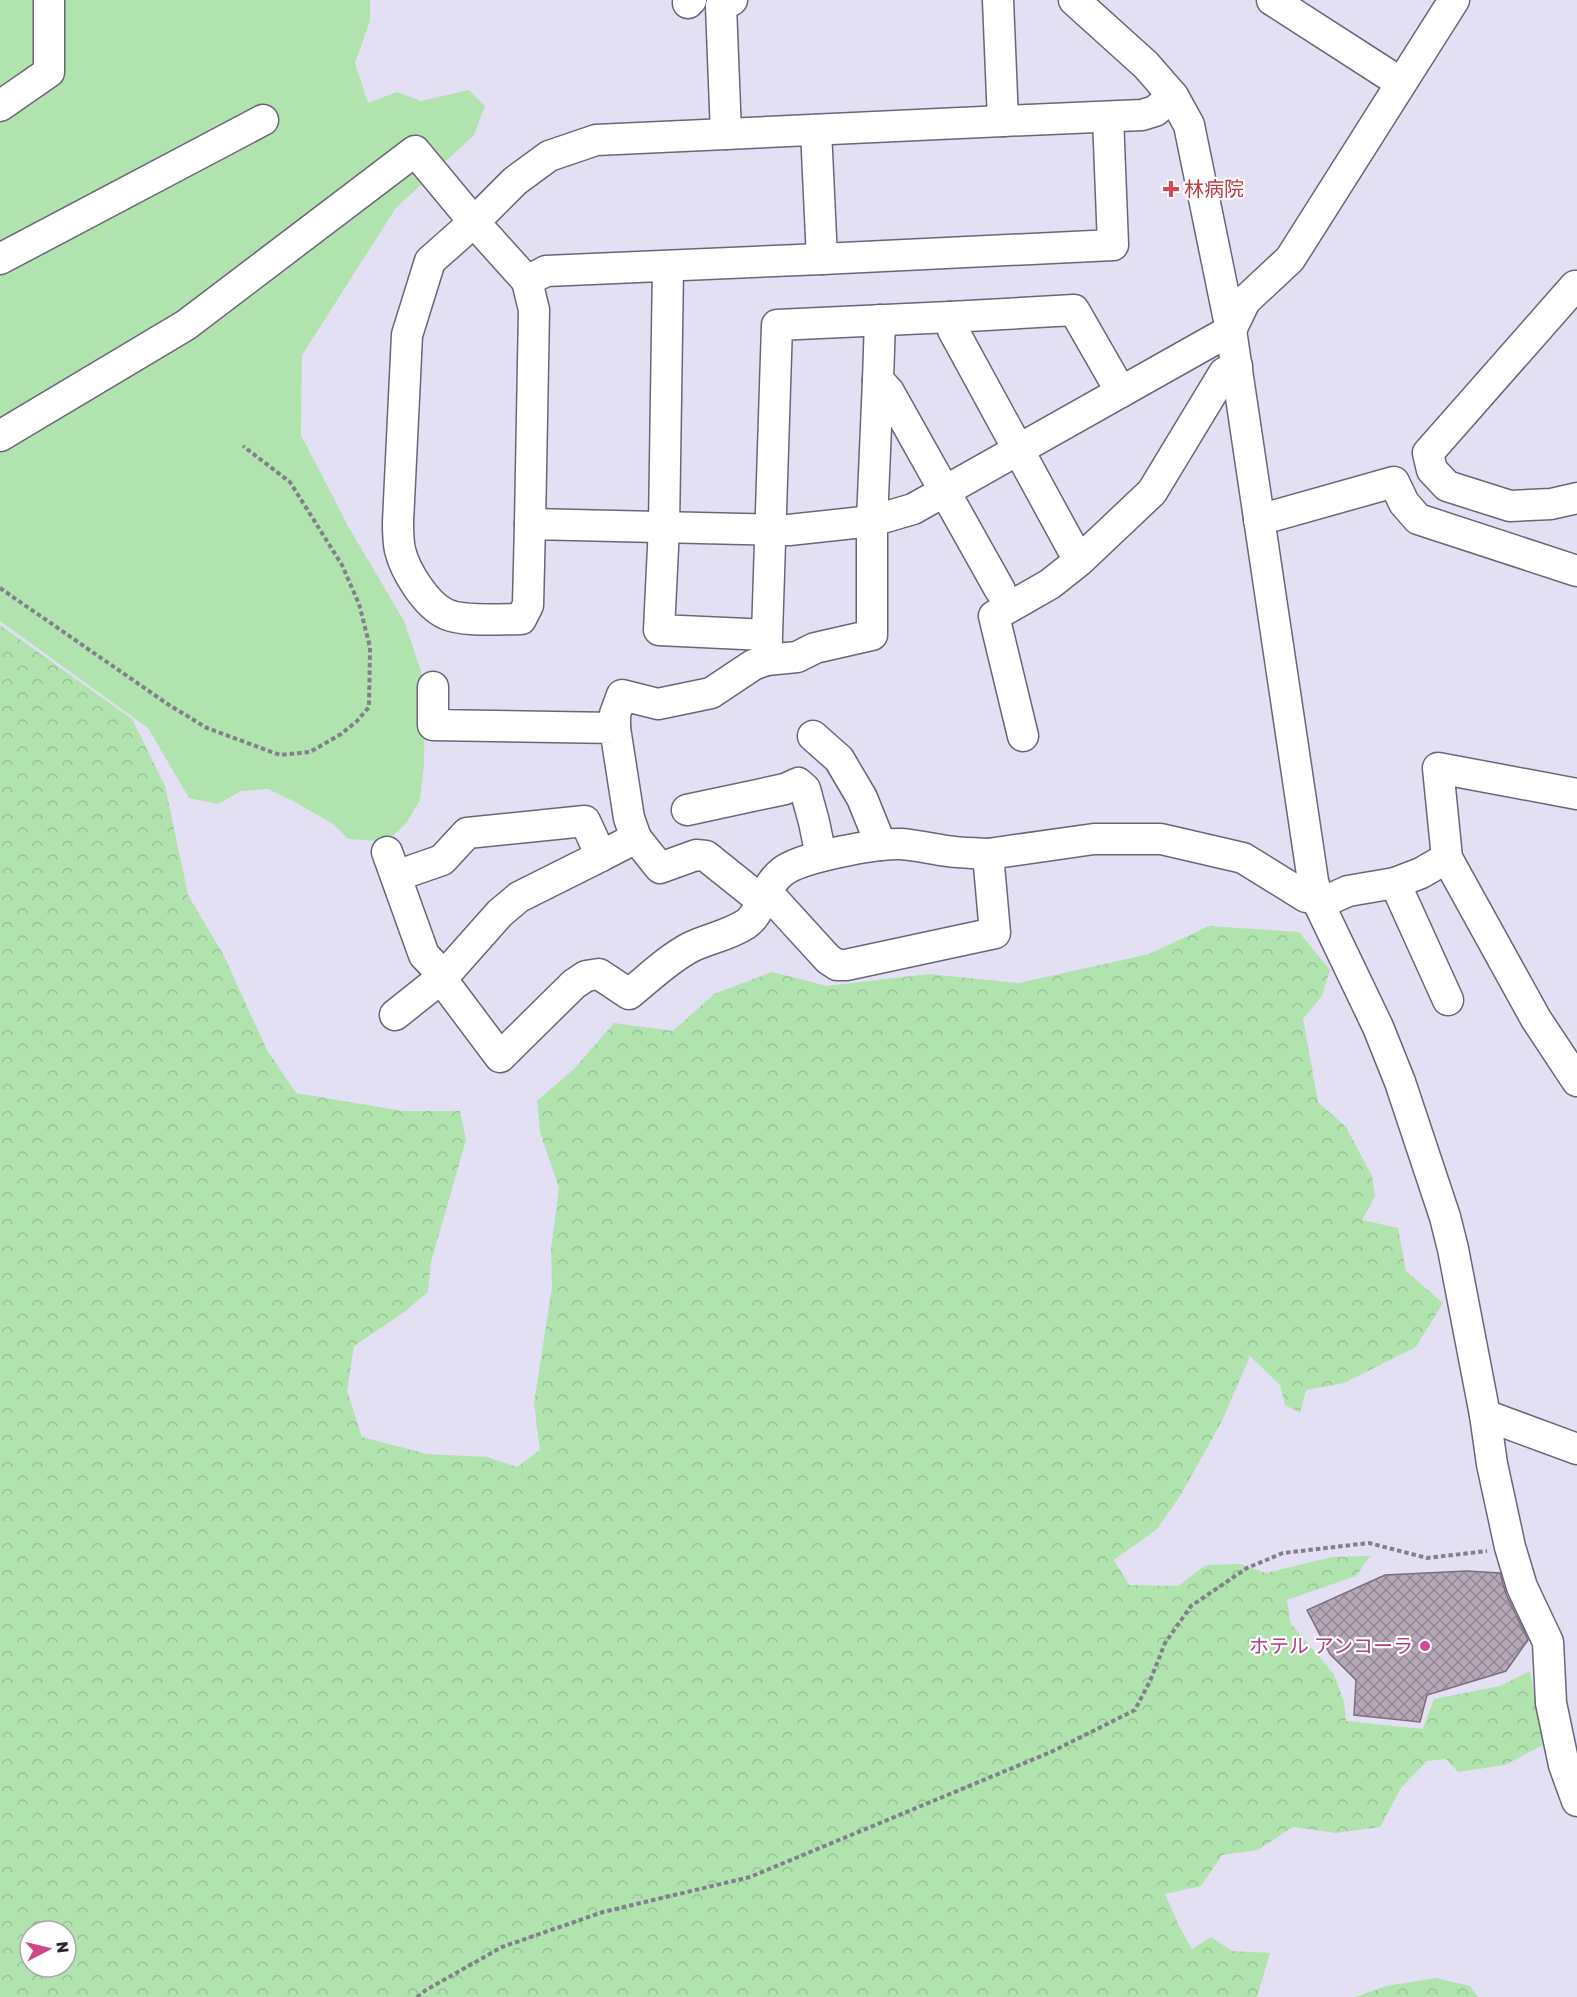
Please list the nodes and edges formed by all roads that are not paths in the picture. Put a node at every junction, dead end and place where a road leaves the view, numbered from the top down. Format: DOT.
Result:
graph roads {
  1 [pos="49,0"];
  2 [pos="732,0"];
  3 [pos="998,0"];
  4 [pos="1074,0"];
  5 [pos="1272,0"];
  6 [pos="1454,0"];
  7 [pos="1401,83"];
  8 [pos="1173,96"];
  9 [pos="0,106"];
  10 [pos="1108,117"];
  11 [pos="263,120"];
  12 [pos="1004,121"];
  13 [pos="816,130"];
  14 [pos="726,134"];
  15 [pos="474,222"];
  16 [pos="0,259"];
  17 [pos="822,259"];
  18 [pos="668,267"];
  19 [pos="527,281"];
  20 [pos="1575,286"];
  21 [pos="950,316"];
  22 [pos="880,320"];
  23 [pos="1231,330"];
  24 [pos="1237,366"];
  25 [pos="878,380"];
  26 [pos="1121,392"];
  27 [pos="0,436"];
  28 [pos="1019,449"];
  29 [pos="1432,470"];
  30 [pos="1394,482"];
  31 [pos="944,491"];
  32 [pos="1577,498"];
  33 [pos="1259,520"];
  34 [pos="872,521"];
  35 [pos="530,524"];
  36 [pos="664,526"];
  37 [pos="771,529"];
  38 [pos="1072,548"];
  39 [pos="1577,571"];
  40 [pos="1000,590"];
  41 [pos="767,647"];
  42 [pos="434,687"];
  43 [pos="615,728"];
  44 [pos="813,736"];
  45 [pos="1023,736"];
  46 [pos="1577,794"];
  47 [pos="687,810"];
  48 [pos="636,838"];
  49 [pos="881,845"];
  50 [pos="988,854"];
  51 [pos="601,856"];
  52 [pos="821,856"];
  53 [pos="1447,858"];
  54 [pos="1395,883"];
  55 [pos="764,895"];
  56 [pos="1318,901"];
  57 [pos="444,976"];
  58 [pos="1448,1000"];
  59 [pos="395,1015"];
  60 [pos="1577,1080"];
  61 [pos="1485,1415"];
  62 [pos="1577,1449"];
  63 [pos="1577,1801"];
  1 -- 9 [label="street"];
  2 -- 14 [label="street"];
  3 -- 12 [label="street"];
  4 -- 8 [label="street"];
  5 -- 7 [label="street"];
  6 -- 7 [label="street"];
  7 -- 23 [label="street"];
  8 -- 10 [label="street"];
  8 -- 23 [label="street"];
  10 -- 12 [label="street"];
  10 -- 17 [label="street"];
  11 -- 16 [label="street"];
  12 -- 13 [label="street"];
  13 -- 14 [label="street"];
  13 -- 17 [label="street"];
  14 -- 15 [label="street"];
  15 -- 19 [label="street"];
  15 -- 27 [label="street"];
  15 -- 35 [label="street"];
  17 -- 18 [label="street"];
  18 -- 19 [label="street"];
  18 -- 36 [label="street"];
  19 -- 35 [label="street"];
  20 -- 29 [label="street"];
  21 -- 22 [label="street"];
  21 -- 26 [label="street"];
  21 -- 28 [label="street"];
  22 -- 25 [label="street"];
  22 -- 37 [label="street"];
  23 -- 24 [label="street"];
  23 -- 26 [label="street"];
  24 -- 33 [label="street"];
  24 -- 45 [label="street"];
  25 -- 31 [label="street"];
  25 -- 34 [label="street"];
  26 -- 28 [label="street"];
  28 -- 31 [label="street"];
  28 -- 38 [label="street"];
  29 -- 30 [label="street"];
  29 -- 32 [label="street"];
  30 -- 33 [label="street"];
  30 -- 39 [label="street"];
  31 -- 34 [label="street"];
  31 -- 40 [label="street"];
  33 -- 56 [label="street"];
  34 -- 37 [label="street"];
  34 -- 41 [label="street"];
  35 -- 36 [label="street"];
  36 -- 37 [label="street"];
  36 -- 41 [label="street"];
  37 -- 41 [label="street"];
  41 -- 43 [label="street"];
  42 -- 43 [label="street"];
  43 -- 48 [label="street"];
  44 -- 49 [label="street"];
  46 -- 53 [label="street"];
  47 -- 52 [label="street"];
  48 -- 51 [label="street"];
  48 -- 55 [label="street"];
  49 -- 50 [label="street"];
  49 -- 52 [label="street"];
  50 -- 55 [label="street"];
  50 -- 56 [label="street"];
  51 -- 57 [label="street"];
  51 -- 57 [label="street"];
  52 -- 55 [label="street"];
  53 -- 54 [label="street"];
  53 -- 60 [label="street"];
  54 -- 56 [label="street"];
  54 -- 58 [label="street"];
  55 -- 57 [label="street"];
  56 -- 61 [label="street"];
  57 -- 59 [label="street"];
  61 -- 62 [label="street"];
  61 -- 63 [label="street"];
}
